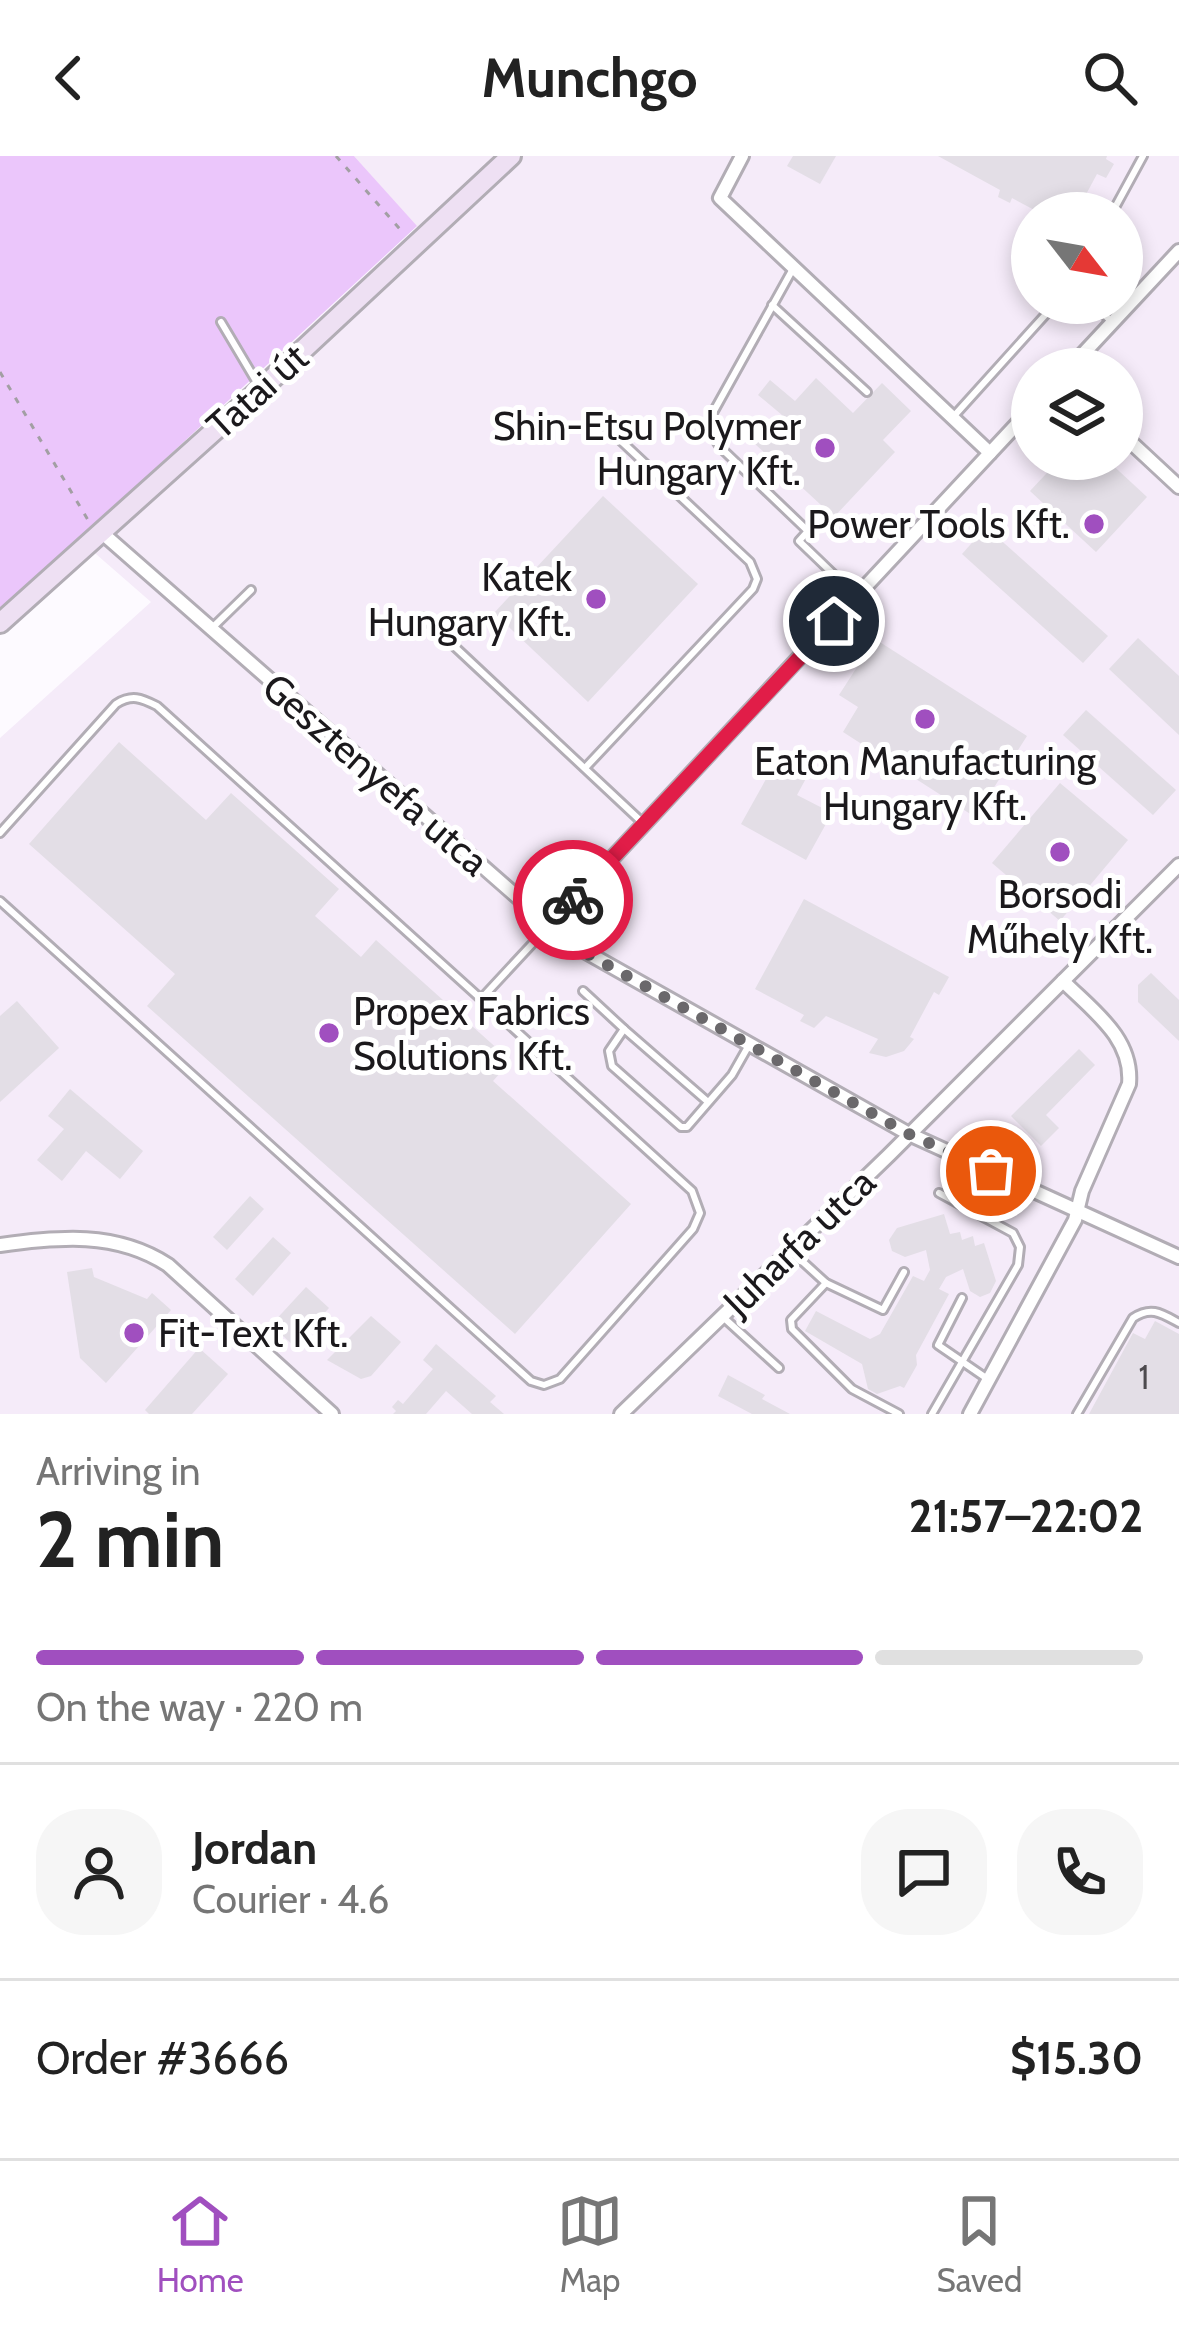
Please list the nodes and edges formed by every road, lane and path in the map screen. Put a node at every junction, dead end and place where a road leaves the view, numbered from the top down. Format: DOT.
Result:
graph roads {
  1 [pos="336,156"];
  2 [pos="511,156"];
  3 [pos="742,156"];
  4 [pos="1143,156"];
  5 [pos="1123,192"];
  6 [pos="416,244"];
  7 [pos="1179,250"];
  8 [pos="794,268"];
  9 [pos="1143,289"];
  10 [pos="772,305"];
  11 [pos="221,322"];
  12 [pos="1037,324"];
  13 [pos="1111,324"];
  14 [pos="1089,348"];
  15 [pos="0,373"];
  16 [pos="261,389"];
  17 [pos="867,392"];
  18 [pos="953,417"];
  19 [pos="603,424"];
  20 [pos="1011,431"];
  21 [pos="990,453"];
  22 [pos="1143,454"];
  23 [pos="1179,487"];
  24 [pos="100,531"];
  25 [pos="251,590"];
  26 [pos="856,597"];
  27 [pos="423,617"];
  28 [pos="0,623"];
  29 [pos="211,629"];
  30 [pos="585,768"];
  31 [pos="644,824"];
  32 [pos="0,832"];
  33 [pos="1179,865"];
  34 [pos="0,901"];
  35 [pos="548,927"];
  36 [pos="1063,981"];
  37 [pos="584,991"];
  38 [pos="481,999"];
  39 [pos="624,1029"];
  40 [pos="748,1045"];
  41 [pos="708,1102"];
  42 [pos="909,1134"];
  43 [pos="991,1171"];
  44 [pos="939,1192"];
  45 [pos="979,1197"];
  46 [pos="1077,1211"];
  47 [pos="0,1245"];
  48 [pos="791,1251"];
  49 [pos="1179,1256"];
  50 [pos="904,1272"];
  51 [pos="826,1283"];
  52 [pos="962,1298"];
  53 [pos="723,1317"];
  54 [pos="1179,1323"];
  55 [pos="961,1364"];
  56 [pos="779,1368"];
  57 [pos="988,1380"];
  58 [pos="332,1414"];
  59 [pos="621,1414"];
  60 [pos="899,1414"];
  61 [pos="932,1414"];
  62 [pos="970,1414"];
  63 [pos="1077,1414"];
  1 -- 6 [label="path"];
  2 -- 6 [label="street, Tatai út"];
  3 -- 8 [label="street"];
  4 -- 5 [label="lane"];
  6 -- 16 [label="street, Tatai út"];
  7 -- 9 [label="street"];
  8 -- 10 [label="lane"];
  8 -- 18 [label="street"];
  10 -- 17 [label="lane"];
  10 -- 26 [label="lane"];
  11 -- 16 [label="lane"];
  12 -- 18 [label="lane"];
  13 -- 14 [label="street"];
  15 -- 24 [label="path"];
  16 -- 24 [label="street, Tatai út"];
  18 -- 21 [label="street"];
  19 -- 30 [label="lane"];
  20 -- 21 [label="street"];
  21 -- 26 [label="street"];
  22 -- 23 [label="street"];
  24 -- 28 [label="street, Tatai út"];
  24 -- 29 [label="street, Gesztenyefa utca"];
  25 -- 29 [label="lane"];
  26 -- 31 [label="street"];
  27 -- 30 [label="lane"];
  29 -- 35 [label="street, Gesztenyefa utca"];
  30 -- 31 [label="lane"];
  31 -- 35 [label="street"];
  32 -- 38 [label="lane"];
  33 -- 36 [label="street, Juharfa utca"];
  34 -- 38 [label="lane"];
  35 -- 38 [label="lane"];
  35 -- 40 [label="street, Gesztenyefa utca"];
  36 -- 42 [label="street, Juharfa utca"];
  36 -- 46 [label="street"];
  37 -- 39 [label="lane"];
  39 -- 41 [label="lane"];
  39 -- 41 [label="lane"];
  40 -- 41 [label="lane"];
  40 -- 42 [label="street, Gesztenyefa utca"];
  42 -- 43 [label="street, Gesztenyefa utca"];
  42 -- 48 [label="street, Juharfa utca"];
  43 -- 45 [label="path"];
  43 -- 46 [label="street, Gesztenyefa utca"];
  44 -- 55 [label="lane"];
  46 -- 49 [label="street, Gesztenyefa utca"];
  46 -- 57 [label="street"];
  47 -- 58 [label="street"];
  48 -- 51 [label="lane"];
  48 -- 53 [label="street, Juharfa utca"];
  50 -- 51 [label="lane"];
  51 -- 60 [label="lane"];
  52 -- 55 [label="lane"];
  53 -- 56 [label="lane"];
  53 -- 59 [label="street, Juharfa utca"];
  54 -- 63 [label="lane"];
  55 -- 57 [label="lane"];
  55 -- 61 [label="lane"];
  57 -- 62 [label="street"];
}
